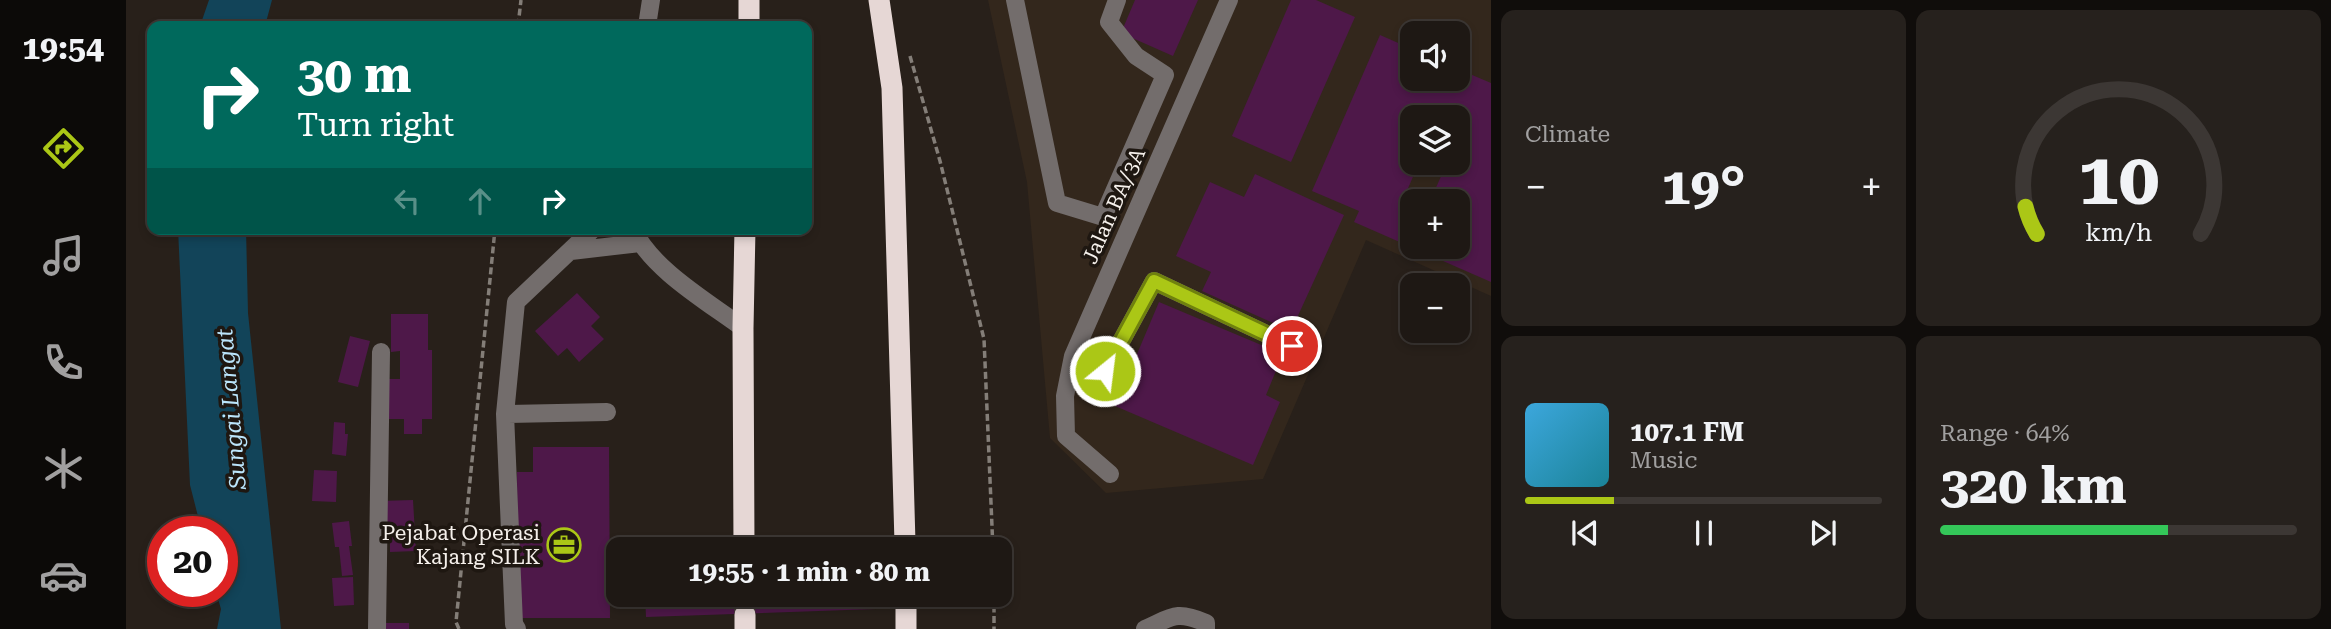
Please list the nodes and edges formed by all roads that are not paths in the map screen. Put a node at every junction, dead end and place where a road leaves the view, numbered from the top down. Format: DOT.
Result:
graph roads {
  1 [pos="651,0"];
  2 [pos="749,0"];
  3 [pos="879,0"];
  4 [pos="1015,0"];
  5 [pos="1116,0"];
  6 [pos="1229,0"];
  7 [pos="648,21"];
  8 [pos="749,21"];
  9 [pos="587,235"];
  10 [pos="745,235"];
  11 [pos="636,236"];
  12 [pos="571,251"];
  13 [pos="743,328"];
  14 [pos="1292,346"];
  15 [pos="382,352"];
  16 [pos="1073,356"];
  17 [pos="607,412"];
  18 [pos="505,414"];
  19 [pos="1110,474"];
  20 [pos="744,537"];
  21 [pos="905,537"];
  22 [pos="377,629"];
  23 [pos="517,629"];
  24 [pos="1145,629"];
  25 [pos="1206,629"];
  1 -- 7 [label="street"];
  2 -- 8 [label="highway"];
  3 -- 21 [label="highway"];
  4 -- 5 [label="street"];
  6 -- 16 [label="street, Jalan BA/3A"];
  9 -- 12 [label="street"];
  10 -- 13 [label="highway"];
  11 -- 12 [label="street"];
  11 -- 13 [label="street"];
  12 -- 18 [label="street"];
  13 -- 20 [label="highway"];
  14 -- 16 [label="street"];
  15 -- 22 [label="street"];
  16 -- 19 [label="street, Jalan BA/3A"];
  17 -- 18 [label="street"];
  18 -- 23 [label="street"];
  24 -- 25 [label="street"];
}
